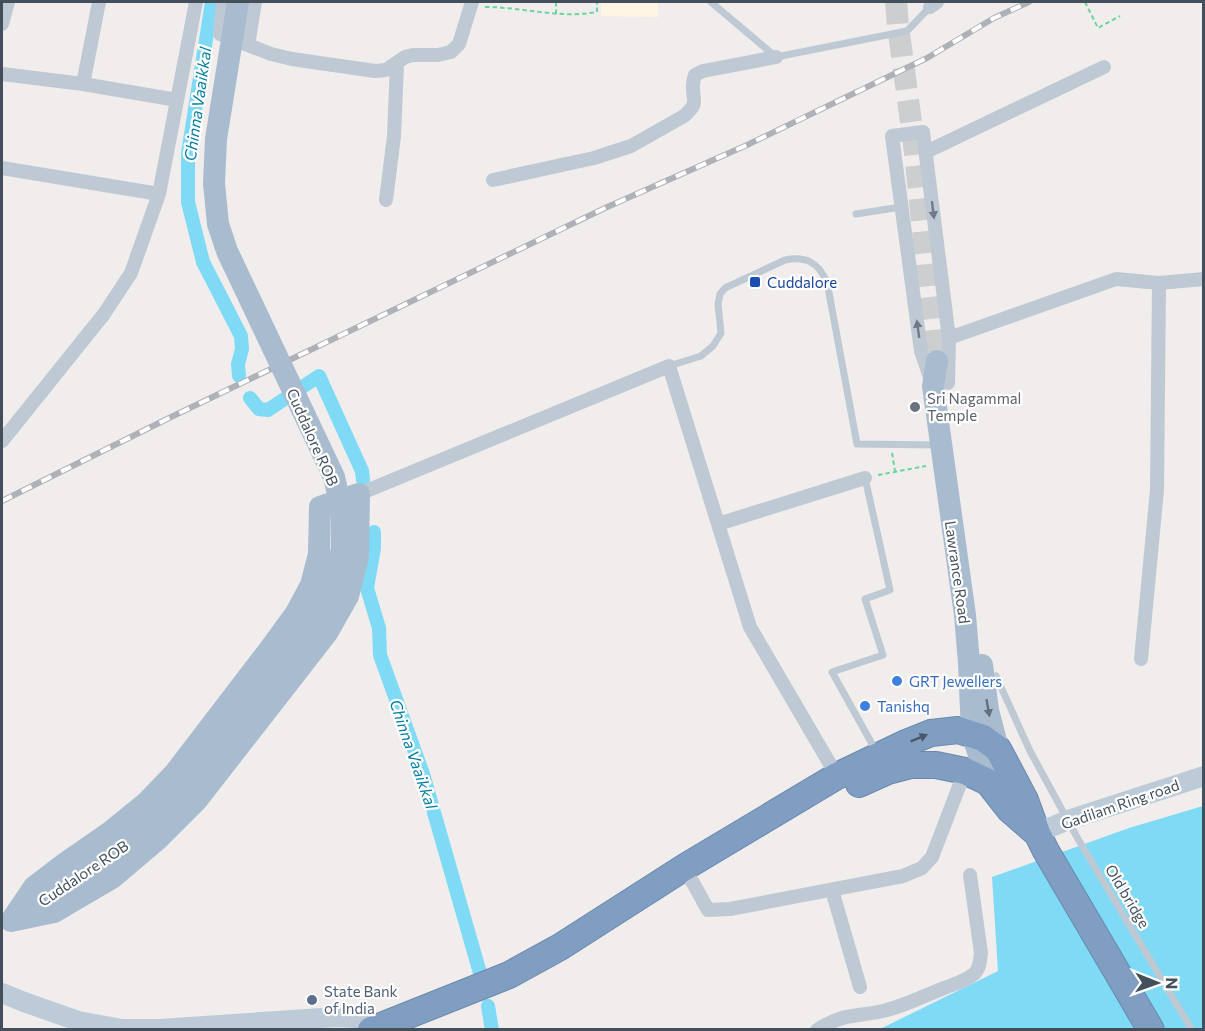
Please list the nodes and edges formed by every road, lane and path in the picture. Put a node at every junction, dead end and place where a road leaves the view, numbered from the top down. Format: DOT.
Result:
graph roads {
  1 [pos="8,2"];
  2 [pos="99,2"];
  3 [pos="196,2"];
  4 [pos="223,2"];
  5 [pos="238,2"];
  6 [pos="255,2"];
  7 [pos="556,2"];
  8 [pos="597,2"];
  9 [pos="711,2"];
  10 [pos="1085,2"];
  11 [pos="471,4"];
  12 [pos="933,4"];
  13 [pos="556,15"];
  14 [pos="1120,16"];
  15 [pos="2,24"];
  16 [pos="249,45"];
  17 [pos="776,57"];
  18 [pos="397,64"];
  19 [pos="1104,67"];
  20 [pos="2,74"];
  21 [pos="83,84"];
  22 [pos="177,100"];
  23 [pos="926,152"];
  24 [pos="2,168"];
  25 [pos="494,180"];
  26 [pos="159,194"];
  27 [pos="386,200"];
  28 [pos="901,207"];
  29 [pos="856,214"];
  30 [pos="1203,279"];
  31 [pos="1159,284"];
  32 [pos="941,351"];
  33 [pos="669,366"];
  34 [pos="940,385"];
  35 [pos="2,441"];
  36 [pos="891,444"];
  37 [pos="942,454"];
  38 [pos="895,472"];
  39 [pos="865,478"];
  40 [pos="359,494"];
  41 [pos="718,524"];
  42 [pos="1141,659"];
  43 [pos="996,676"];
  44 [pos="972,734"];
  45 [pos="998,749"];
  46 [pos="879,756"];
  47 [pos="965,771"];
  48 [pos="837,776"];
  49 [pos="1203,776"];
  50 [pos="988,782"];
  51 [pos="1068,820"];
  52 [pos="1041,842"];
  53 [pos="970,875"];
  54 [pos="692,881"];
  55 [pos="832,890"];
  56 [pos="6,923"];
  57 [pos="860,987"];
  58 [pos="2,993"];
  59 [pos="376,1028"];
  60 [pos="414,1029"];
  61 [pos="817,1029"];
  62 [pos="1151,1029"];
  63 [pos="1192,1029"];
  1 -- 15 [label="street"];
  2 -- 21 [label="street"];
  3 -- 22 [label="street"];
  4 -- 16 [label="street"];
  5 -- 56 [label="main road, Cuddalore ROB, bridge"];
  6 -- 16 [label="street"];
  7 -- 13 [label="path"];
  8 -- 13 [label="path"];
  9 -- 17 [label="lane"];
  10 -- 14 [label="path"];
  11 -- 13 [label="path"];
  11 -- 18 [label="street"];
  12 -- 17 [label="lane"];
  16 -- 18 [label="street"];
  17 -- 25 [label="street"];
  18 -- 27 [label="street"];
  19 -- 23 [label="street"];
  20 -- 21 [label="street"];
  21 -- 22 [label="street"];
  22 -- 26 [label="street"];
  23 -- 28 [label="street"];
  23 -- 32 [label="street, one-way"];
  24 -- 26 [label="street"];
  26 -- 35 [label="street"];
  28 -- 29 [label="lane"];
  34 -- 28 [label="street, one-way"];
  30 -- 31 [label="street"];
  31 -- 32 [label="street"];
  31 -- 42 [label="street"];
  32 -- 34 [label="main road, Lawrance Road"];
  33 -- 36 [label="lane"];
  33 -- 40 [label="street"];
  33 -- 41 [label="street"];
  34 -- 37 [label="main road, Lawrance Road"];
  34 -- 45 [label="main road, Lawrance Road, one-way"];
  36 -- 37 [label="lane"];
  36 -- 38 [label="path"];
  37 -- 38 [label="path"];
  37 -- 44 [label="main road, Lawrance Road"];
  38 -- 39 [label="path"];
  39 -- 41 [label="street"];
  39 -- 46 [label="lane"];
  40 -- 56 [label="main road"];
  40 -- 56 [label="main road"];
  41 -- 48 [label="street"];
  43 -- 51 [label="lane, Old bridge"];
  44 -- 45 [label="highway"];
  46 -- 44 [label="highway, one-way"];
  44 -- 50 [label="main road, Lawrance Road"];
  45 -- 52 [label="highway"];
  46 -- 48 [label="highway"];
  47 -- 50 [label="highway"];
  47 -- 54 [label="highway"];
  47 -- 55 [label="street"];
  48 -- 59 [label="highway"];
  49 -- 51 [label="street, Gadilam Ring road"];
  50 -- 52 [label="highway"];
  51 -- 52 [label="street, Gadilam Ring road"];
  51 -- 63 [label="lane, Old bridge"];
  52 -- 62 [label="highway"];
  53 -- 61 [label="street"];
  54 -- 55 [label="street"];
  54 -- 60 [label="highway"];
  55 -- 57 [label="street"];
  58 -- 59 [label="street"];
}
